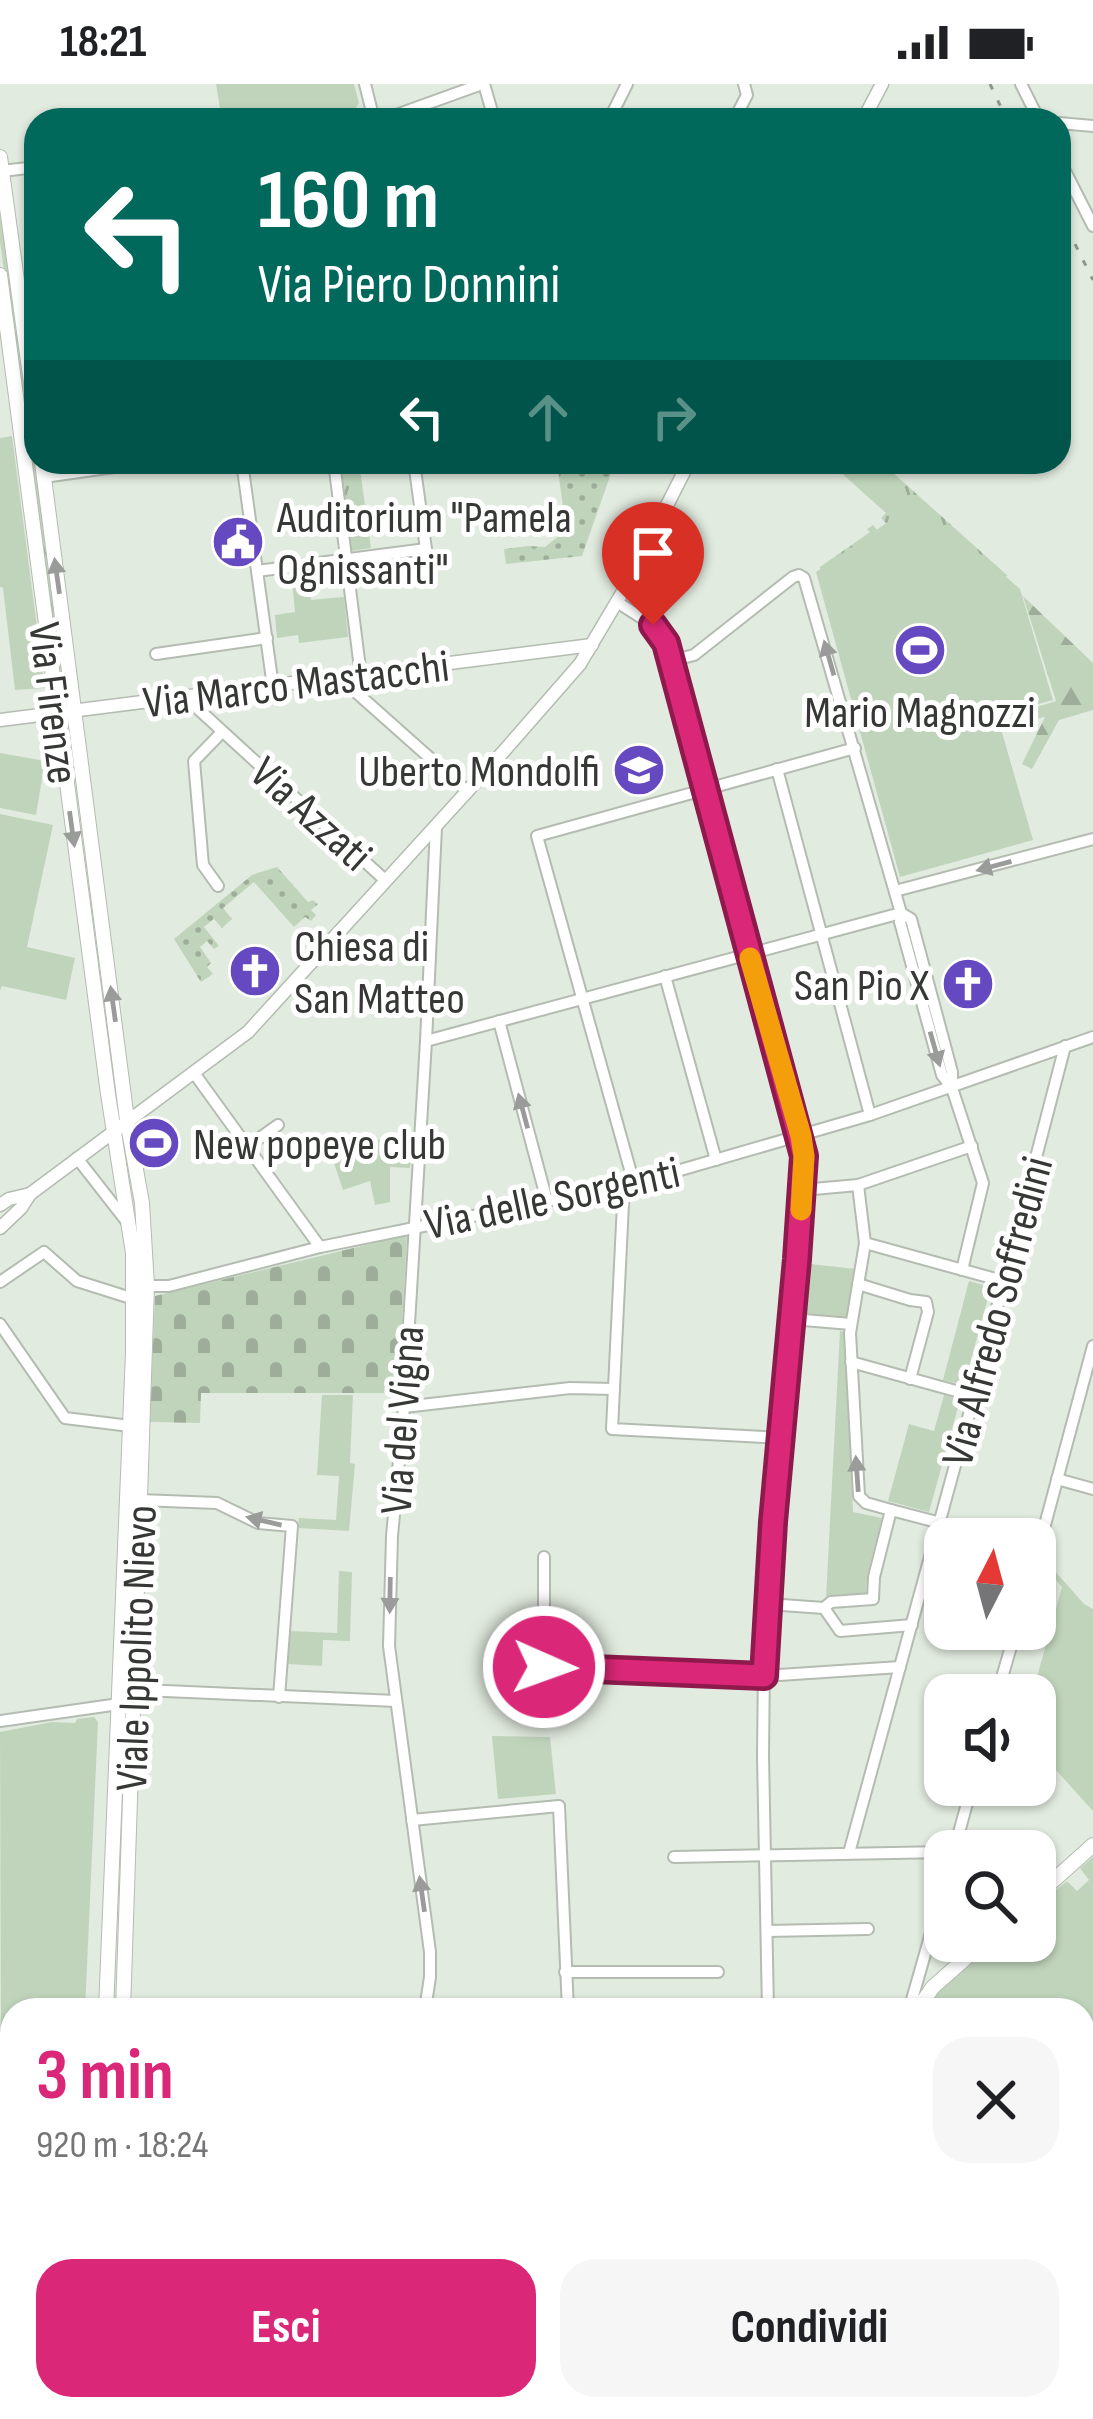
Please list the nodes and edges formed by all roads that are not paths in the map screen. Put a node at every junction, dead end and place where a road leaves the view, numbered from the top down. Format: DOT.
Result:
graph roads {
  1 [pos="483,84"];
  2 [pos="413,108"];
  3 [pos="1,164"];
  4 [pos="1071,183"];
  5 [pos="1093,226"];
  6 [pos="0,275"];
  7 [pos="24,331"];
  8 [pos="24,463"];
  9 [pos="25,474"];
  10 [pos="44,474"];
  11 [pos="244,474"];
  12 [pos="336,474"];
  13 [pos="416,474"];
  14 [pos="683,474"];
  15 [pos="347,560"];
  16 [pos="257,571"];
  17 [pos="617,602"];
  18 [pos="266,638"];
  19 [pos="592,645"];
  20 [pos="156,654"];
  21 [pos="670,661"];
  22 [pos="361,676"];
  23 [pos="340,678"];
  24 [pos="273,686"];
  25 [pos="185,698"];
  26 [pos="74,711"];
  27 [pos="56,713"];
  28 [pos="0,720"];
  29 [pos="222,732"];
  30 [pos="855,748"];
  31 [pos="777,769"];
  32 [pos="705,788"];
  33 [pos="467,791"];
  34 [pos="436,826"];
  35 [pos="1093,839"];
  36 [pos="385,880"];
  37 [pos="218,886"];
  38 [pos="895,891"];
  39 [pos="901,913"];
  40 [pos="822,934"];
  41 [pos="749,954"];
  42 [pos="665,976"];
  43 [pos="582,999"];
  44 [pos="500,1021"];
  45 [pos="1093,1036"];
  46 [pos="426,1041"];
  47 [pos="1065,1046"];
  48 [pos="194,1073"];
  49 [pos="952,1088"];
  50 [pos="870,1115"];
  51 [pos="127,1120"];
  52 [pos="278,1125"];
  53 [pos="113,1130"];
  54 [pos="801,1136"];
  55 [pos="971,1146"];
  56 [pos="247,1147"];
  57 [pos="76,1158"];
  58 [pos="716,1160"];
  59 [pos="629,1182"];
  60 [pos="858,1185"];
  61 [pos="802,1190"];
  62 [pos="30,1194"];
  63 [pos="547,1201"];
  64 [pos="0,1205"];
  65 [pos="130,1226"];
  66 [pos="413,1227"];
  67 [pos="0,1228"];
  68 [pos="865,1243"];
  69 [pos="320,1247"];
  70 [pos="962,1270"];
  71 [pos="0,1282"];
  72 [pos="1004,1282"];
  73 [pos="858,1284"];
  74 [pos="147,1286"];
  75 [pos="134,1299"];
  76 [pos="792,1318"];
  77 [pos="0,1324"];
  78 [pos="851,1324"];
  79 [pos="1093,1346"];
  80 [pos="851,1362"];
  81 [pos="910,1379"];
  82 [pos="614,1389"];
  83 [pos="974,1396"];
  84 [pos="404,1407"];
  85 [pos="130,1426"];
  86 [pos="781,1438"];
  87 [pos="1057,1479"];
  88 [pos="1093,1489"];
  89 [pos="140,1500"];
  90 [pos="891,1510"];
  91 [pos="924,1518"];
  92 [pos="940,1518"];
  93 [pos="1046,1518"];
  94 [pos="544,1557"];
  95 [pos="924,1579"];
  96 [pos="767,1604"];
  97 [pos="824,1608"];
  98 [pos="912,1625"];
  99 [pos="900,1667"];
  100 [pos="764,1676"];
  101 [pos="124,1694"];
  102 [pos="279,1697"];
  103 [pos="396,1701"];
  104 [pos="0,1721"];
  105 [pos="412,1820"];
  106 [pos="1093,1846"];
  107 [pos="924,1852"];
  108 [pos="849,1853"];
  109 [pos="766,1855"];
  110 [pos="674,1857"];
  111 [pos="1056,1879"];
  112 [pos="868,1929"];
  113 [pos="767,1931"];
  114 [pos="925,1962"];
  115 [pos="961,1962"];
  116 [pos="565,1972"];
  117 [pos="718,1972"];
  118 [pos="107,1998"];
  119 [pos="123,1998"];
  120 [pos="426,1998"];
  121 [pos="567,1998"];
  122 [pos="768,1998"];
  123 [pos="916,1998"];
  124 [pos="923,1998"];
  1 -- 2 [label="street"];
  3 -- 7 [label="main road"];
  4 -- 5 [label="street"];
  6 -- 8 [label="main road, Via Firenze"];
  9 -- 27 [label="main road, Via Firenze"];
  26 -- 10 [label="main road, Via Firenze, one-way"];
  11 -- 16 [label="street"];
  12 -- 15 [label="street"];
  13 -- 15 [label="street"];
  14 -- 17 [label="street"];
  15 -- 16 [label="street"];
  15 -- 22 [label="street"];
  16 -- 18 [label="street"];
  17 -- 19 [label="street"];
  17 -- 21 [label="street"];
  18 -- 20 [label="street"];
  18 -- 24 [label="street"];
  19 -- 22 [label="street, Via Marco Mastacchi"];
  19 -- 33 [label="street"];
  30 -- 21 [label="street, one-way"];
  21 -- 32 [label="street"];
  22 -- 23 [label="street, Via Marco Mastacchi"];
  23 -- 24 [label="street, Via Marco Mastacchi"];
  23 -- 33 [label="street"];
  24 -- 25 [label="street, Via Marco Mastacchi"];
  25 -- 26 [label="street, Via Marco Mastacchi"];
  25 -- 29 [label="street, Via Azzati"];
  26 -- 27 [label="street, Via Marco Mastacchi"];
  51 -- 26 [label="main road, Via Firenze, one-way"];
  27 -- 28 [label="street, Via Marco Mastacchi"];
  27 -- 53 [label="main road, Via Firenze, one-way"];
  29 -- 36 [label="street, Via Azzati"];
  29 -- 37 [label="street"];
  30 -- 31 [label="street"];
  30 -- 38 [label="street"];
  31 -- 32 [label="street"];
  31 -- 40 [label="street"];
  32 -- 41 [label="street"];
  32 -- 43 [label="street"];
  33 -- 34 [label="street"];
  34 -- 36 [label="street"];
  34 -- 46 [label="street, Via del Vigna"];
  35 -- 38 [label="street, one-way"];
  36 -- 48 [label="street"];
  38 -- 39 [label="street"];
  39 -- 40 [label="street"];
  39 -- 49 [label="street"];
  40 -- 41 [label="street"];
  40 -- 50 [label="street"];
  41 -- 42 [label="street"];
  41 -- 54 [label="street"];
  42 -- 43 [label="street"];
  42 -- 58 [label="street"];
  43 -- 44 [label="street"];
  43 -- 59 [label="street"];
  44 -- 46 [label="street"];
  63 -- 44 [label="street, one-way"];
  45 -- 47 [label="street, Via delle Sorgenti"];
  46 -- 66 [label="street, Via del Vigna"];
  47 -- 49 [label="street, Via delle Sorgenti"];
  47 -- 72 [label="street, Via Alfredo Soffredini"];
  48 -- 51 [label="street"];
  48 -- 56 [label="street"];
  49 -- 50 [label="street, Via delle Sorgenti"];
  49 -- 55 [label="street"];
  50 -- 54 [label="street, Via delle Sorgenti"];
  51 -- 53 [label="street"];
  51 -- 74 [label="main road, Via Firenze"];
  52 -- 56 [label="street"];
  53 -- 57 [label="street"];
  53 -- 65 [label="main road, Via Firenze"];
  54 -- 58 [label="street, Via delle Sorgenti"];
  54 -- 61 [label="street"];
  55 -- 60 [label="street"];
  55 -- 70 [label="street"];
  56 -- 69 [label="street"];
  57 -- 62 [label="street"];
  57 -- 65 [label="street"];
  58 -- 59 [label="street, Via delle Sorgenti"];
  59 -- 63 [label="street, Via delle Sorgenti"];
  59 -- 82 [label="street"];
  60 -- 61 [label="street"];
  60 -- 68 [label="street"];
  61 -- 76 [label="street"];
  62 -- 64 [label="street"];
  62 -- 67 [label="street"];
  63 -- 66 [label="street, Via delle Sorgenti"];
  65 -- 75 [label="main road, Viale Ippolito Nievo"];
  66 -- 69 [label="street, Via delle Sorgenti"];
  66 -- 84 [label="street, Via del Vigna"];
  68 -- 70 [label="street"];
  68 -- 73 [label="street"];
  69 -- 74 [label="street, Via delle Sorgenti"];
  70 -- 72 [label="street"];
  71 -- 75 [label="street"];
  72 -- 83 [label="street, Via Alfredo Soffredini"];
  73 -- 78 [label="street"];
  73 -- 81 [label="street"];
  74 -- 89 [label="main road, Viale Ippolito Nievo"];
  75 -- 85 [label="main road, Viale Ippolito Nievo"];
  76 -- 78 [label="street"];
  76 -- 86 [label="street"];
  77 -- 85 [label="street"];
  78 -- 80 [label="street"];
  79 -- 87 [label="street"];
  80 -- 81 [label="street"];
  90 -- 80 [label="street, one-way"];
  81 -- 83 [label="street"];
  82 -- 84 [label="street"];
  82 -- 86 [label="street"];
  83 -- 92 [label="street, Via Alfredo Soffredini"];
  84 -- 103 [label="street, Via del Vigna, one-way"];
  85 -- 101 [label="main road, Viale Ippolito Nievo"];
  86 -- 96 [label="street"];
  87 -- 88 [label="street"];
  87 -- 93 [label="street"];
  89 -- 101 [label="main road, Viale Ippolito Nievo"];
  102 -- 89 [label="street, one-way"];
  90 -- 91 [label="street"];
  90 -- 97 [label="street"];
  94 -- 100 [label="street"];
  95 -- 98 [label="street, Via Alfredo Soffredini"];
  96 -- 97 [label="street"];
  96 -- 100 [label="street"];
  97 -- 98 [label="street"];
  98 -- 99 [label="street, Via Alfredo Soffredini"];
  99 -- 100 [label="street"];
  99 -- 108 [label="street, Via Alfredo Soffredini"];
  100 -- 109 [label="street"];
  101 -- 102 [label="street"];
  101 -- 104 [label="street"];
  101 -- 118 [label="main road, Viale Ippolito Nievo"];
  101 -- 119 [label="main road, Viale Ippolito Nievo"];
  102 -- 103 [label="street"];
  103 -- 105 [label="street, Via del Vigna"];
  105 -- 116 [label="street"];
  120 -- 105 [label="street, Via del Vigna, one-way"];
  106 -- 111 [label="main road"];
  107 -- 108 [label="street"];
  108 -- 109 [label="street"];
  109 -- 110 [label="street"];
  109 -- 113 [label="street"];
  112 -- 113 [label="street"];
  113 -- 122 [label="street"];
  114 -- 123 [label="street"];
  115 -- 124 [label="main road"];
  116 -- 117 [label="street"];
  116 -- 121 [label="street"];
}
